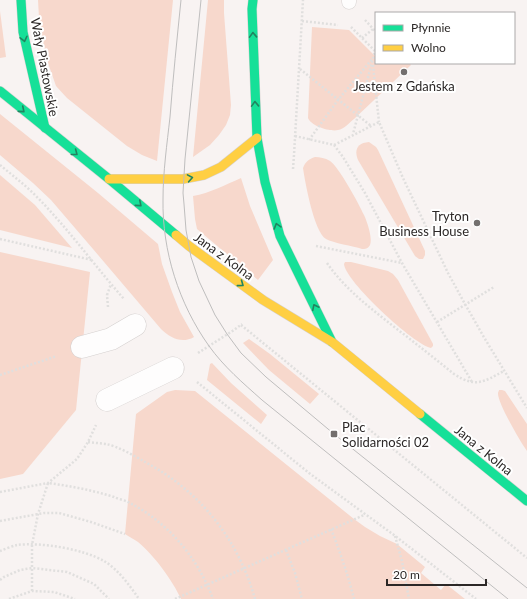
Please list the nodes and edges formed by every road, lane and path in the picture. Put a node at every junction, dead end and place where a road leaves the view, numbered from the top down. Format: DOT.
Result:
graph roads {
  1 [pos="21,0"];
  2 [pos="252,0"];
  3 [pos="303,0"];
  4 [pos="302,21"];
  5 [pos="342,25"];
  6 [pos="350,26"];
  7 [pos="373,29"];
  8 [pos="362,38"];
  9 [pos="375,50"];
  10 [pos="375,54"];
  11 [pos="374,58"];
  12 [pos="372,63"];
  13 [pos="299,68"];
  14 [pos="0,91"];
  15 [pos="338,100"];
  16 [pos="358,116"];
  17 [pos="379,122"];
  18 [pos="371,126"];
  19 [pos="45,128"];
  20 [pos="353,135"];
  21 [pos="295,136"];
  22 [pos="256,138"];
  23 [pos="309,140"];
  24 [pos="334,145"];
  25 [pos="0,165"];
  26 [pos="293,172"];
  27 [pos="109,179"];
  28 [pos="0,239"];
  29 [pos="316,246"];
  30 [pos="310,247"];
  31 [pos="320,252"];
  32 [pos="324,259"];
  33 [pos="92,260"];
  34 [pos="402,263"];
  35 [pos="111,284"];
  36 [pos="494,287"];
  37 [pos="107,295"];
  38 [pos="125,300"];
  39 [pos="465,304"];
  40 [pos="246,321"];
  41 [pos="436,322"];
  42 [pos="135,325"];
  43 [pos="241,325"];
  44 [pos="332,342"];
  45 [pos="82,347"];
  46 [pos="198,353"];
  47 [pos="173,368"];
  48 [pos="504,371"];
  49 [pos="0,376"];
  50 [pos="195,380"];
  51 [pos="473,383"];
  52 [pos="108,400"];
  53 [pos="527,408"];
  54 [pos="88,442"];
  55 [pos="527,501"];
  56 [pos="38,514"];
  57 [pos="365,514"];
  58 [pos="0,521"];
  59 [pos="331,529"];
  60 [pos="124,534"];
  61 [pos="394,535"];
  62 [pos="32,545"];
  63 [pos="286,550"];
  64 [pos="0,551"];
  65 [pos="527,558"];
  66 [pos="32,568"];
  67 [pos="244,568"];
  68 [pos="0,580"];
  69 [pos="208,584"];
  70 [pos="32,591"];
  71 [pos="9,599"];
  72 [pos="76,599"];
  73 [pos="109,599"];
  74 [pos="139,599"];
  75 [pos="175,599"];
  76 [pos="213,599"];
  77 [pos="255,599"];
  78 [pos="302,599"];
  79 [pos="354,599"];
  80 [pos="409,599"];
  81 [pos="476,599"];
  1 -- 19 [label="main road, Wały Piastowskie, one-way"];
  22 -- 2 [label="main road, one-way"];
  3 -- 4 [label="path"];
  4 -- 5 [label="path"];
  4 -- 13 [label="path"];
  6 -- 8 [label="path"];
  7 -- 8 [label="path"];
  8 -- 9 [label="path"];
  10 -- 11 [label="path"];
  11 -- 12 [label="path"];
  11 -- 15 [label="path"];
  12 -- 16 [label="path"];
  12 -- 17 [label="path"];
  13 -- 15 [label="path"];
  13 -- 21 [label="path"];
  14 -- 19 [label="main road, one-way"];
  15 -- 16 [label="path"];
  15 -- 23 [label="path"];
  16 -- 18 [label="path"];
  16 -- 20 [label="path"];
  17 -- 18 [label="path"];
  17 -- 39 [label="path"];
  18 -- 20 [label="path"];
  19 -- 27 [label="main road, Wały Piastowskie, one-way"];
  20 -- 24 [label="path"];
  21 -- 23 [label="path"];
  21 -- 26 [label="path"];
  27 -- 22 [label="main road, one-way"];
  44 -- 22 [label="main road, Jana z Kolna, one-way"];
  23 -- 24 [label="path"];
  24 -- 34 [label="path"];
  25 -- 33 [label="path"];
  27 -- 44 [label="main road, Jana z Kolna, one-way"];
  28 -- 33 [label="path"];
  29 -- 30 [label="path"];
  29 -- 31 [label="path"];
  29 -- 34 [label="path"];
  32 -- 51 [label="path"];
  33 -- 35 [label="path"];
  34 -- 41 [label="path"];
  35 -- 37 [label="path"];
  35 -- 38 [label="path"];
  36 -- 39 [label="path"];
  39 -- 41 [label="path"];
  39 -- 48 [label="path"];
  40 -- 43 [label="path"];
  41 -- 51 [label="path"];
  42 -- 45 [label="street"];
  43 -- 46 [label="path"];
  43 -- 65 [label="path"];
  44 -- 55 [label="main road, Jana z Kolna"];
  45 -- 49 [label="path"];
  47 -- 52 [label="street"];
  48 -- 51 [label="path"];
  48 -- 53 [label="path"];
  50 -- 57 [label="path"];
  54 -- 67 [label="path"];
  56 -- 58 [label="path"];
  56 -- 60 [label="path"];
  56 -- 62 [label="path"];
  56 -- 69 [label="path"];
  57 -- 59 [label="path"];
  57 -- 61 [label="path"];
  59 -- 63 [label="path"];
  59 -- 79 [label="path"];
  61 -- 80 [label="path"];
  61 -- 81 [label="path"];
  62 -- 64 [label="path"];
  62 -- 66 [label="path"];
  62 -- 74 [label="path"];
  63 -- 67 [label="path"];
  63 -- 78 [label="path"];
  66 -- 68 [label="path"];
  66 -- 70 [label="path"];
  66 -- 73 [label="path"];
  67 -- 69 [label="path"];
  67 -- 77 [label="path"];
  69 -- 75 [label="path"];
  69 -- 76 [label="path"];
  70 -- 71 [label="path"];
  70 -- 72 [label="path"];
}
